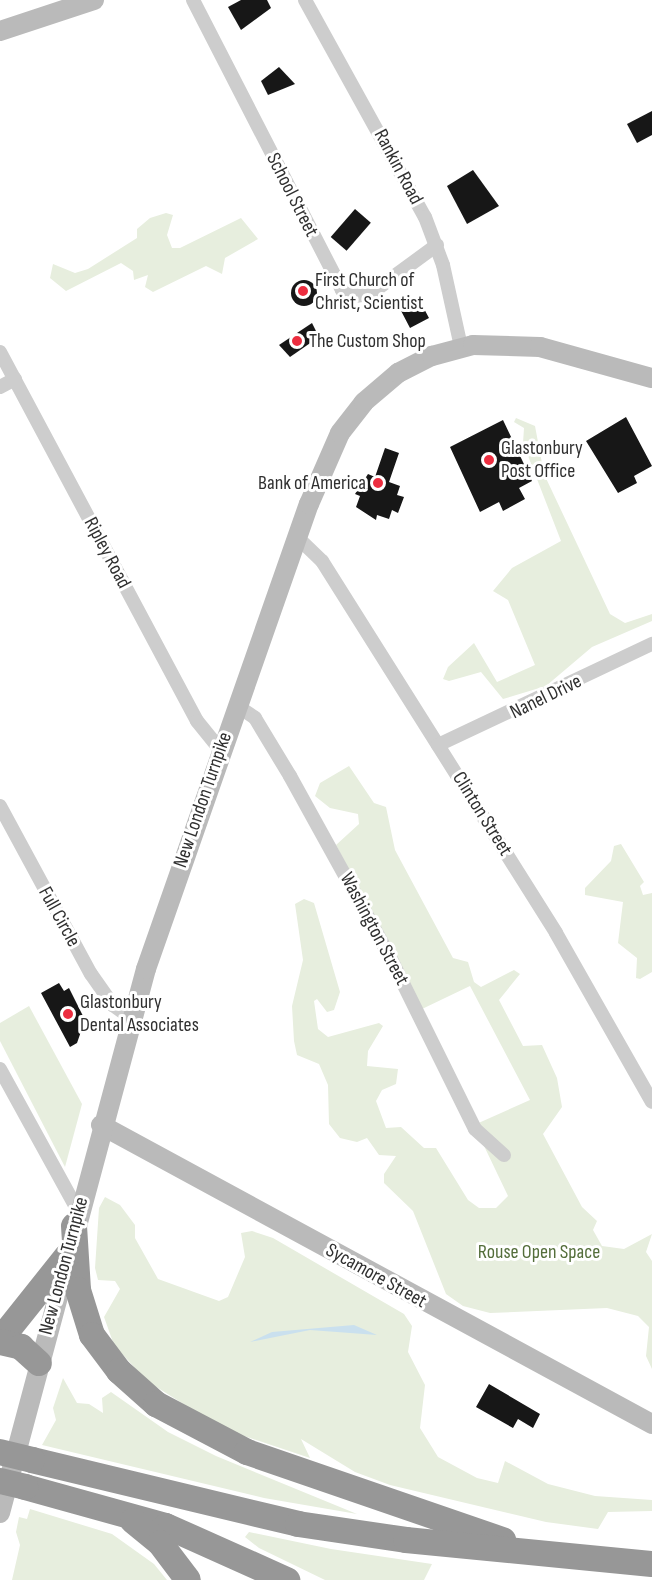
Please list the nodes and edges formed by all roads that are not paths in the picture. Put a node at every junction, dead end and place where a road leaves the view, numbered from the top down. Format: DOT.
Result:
graph roads {
  1 [pos="94,0"];
  2 [pos="193,0"];
  3 [pos="305,0"];
  4 [pos="0,31"];
  5 [pos="437,245"];
  6 [pos="461,347"];
  7 [pos="0,352"];
  8 [pos="652,378"];
  9 [pos="15,380"];
  10 [pos="0,387"];
  11 [pos="297,537"];
  12 [pos="652,644"];
  13 [pos="236,705"];
  14 [pos="438,746"];
  15 [pos="220,749"];
  16 [pos="0,806"];
  17 [pos="131,1018"];
  18 [pos="0,1069"];
  19 [pos="652,1102"];
  20 [pos="101,1125"];
  21 [pos="504,1155"];
  22 [pos="76,1218"];
  23 [pos="67,1256"];
  24 [pos="0,1341"];
  25 [pos="39,1363"];
  26 [pos="652,1424"];
  27 [pos="0,1452"];
  28 [pos="0,1480"];
  29 [pos="114,1510"];
  30 [pos="0,1513"];
  31 [pos="537,1553"];
  32 [pos="652,1564"];
  33 [pos="188,1580"];
  34 [pos="287,1580"];
  1 -- 4 [label="main road"];
  2 -- 5 [label="street, School Street"];
  3 -- 5 [label="street, Rankin Road"];
  5 -- 6 [label="street, Rankin Road"];
  6 -- 8 [label="main road, New London Turnpike"];
  6 -- 11 [label="main road, New London Turnpike"];
  7 -- 9 [label="street, Ripley Road"];
  9 -- 10 [label="street"];
  9 -- 15 [label="street, Ripley Road"];
  11 -- 13 [label="main road, New London Turnpike"];
  11 -- 14 [label="street, Clinton Street"];
  12 -- 14 [label="street, Nanel Drive"];
  13 -- 15 [label="main road, New London Turnpike"];
  13 -- 21 [label="street, Washington Street"];
  14 -- 19 [label="street, Clinton Street"];
  15 -- 17 [label="main road, New London Turnpike"];
  16 -- 17 [label="street, Full Circle"];
  17 -- 20 [label="main road, New London Turnpike"];
  18 -- 22 [label="street"];
  20 -- 22 [label="main road, New London Turnpike"];
  20 -- 26 [label="main road, Sycamore Street"];
  22 -- 23 [label="main road, New London Turnpike"];
  22 -- 31 [label="highway"];
  23 -- 24 [label="highway"];
  23 -- 25 [label="main road, New London Turnpike"];
  24 -- 25 [label="highway"];
  25 -- 30 [label="main road, New London Turnpike"];
  27 -- 31 [label="highway, bridge"];
  28 -- 29 [label="highway, bridge"];
  29 -- 33 [label="highway"];
  29 -- 34 [label="highway"];
  31 -- 32 [label="highway"];
}
